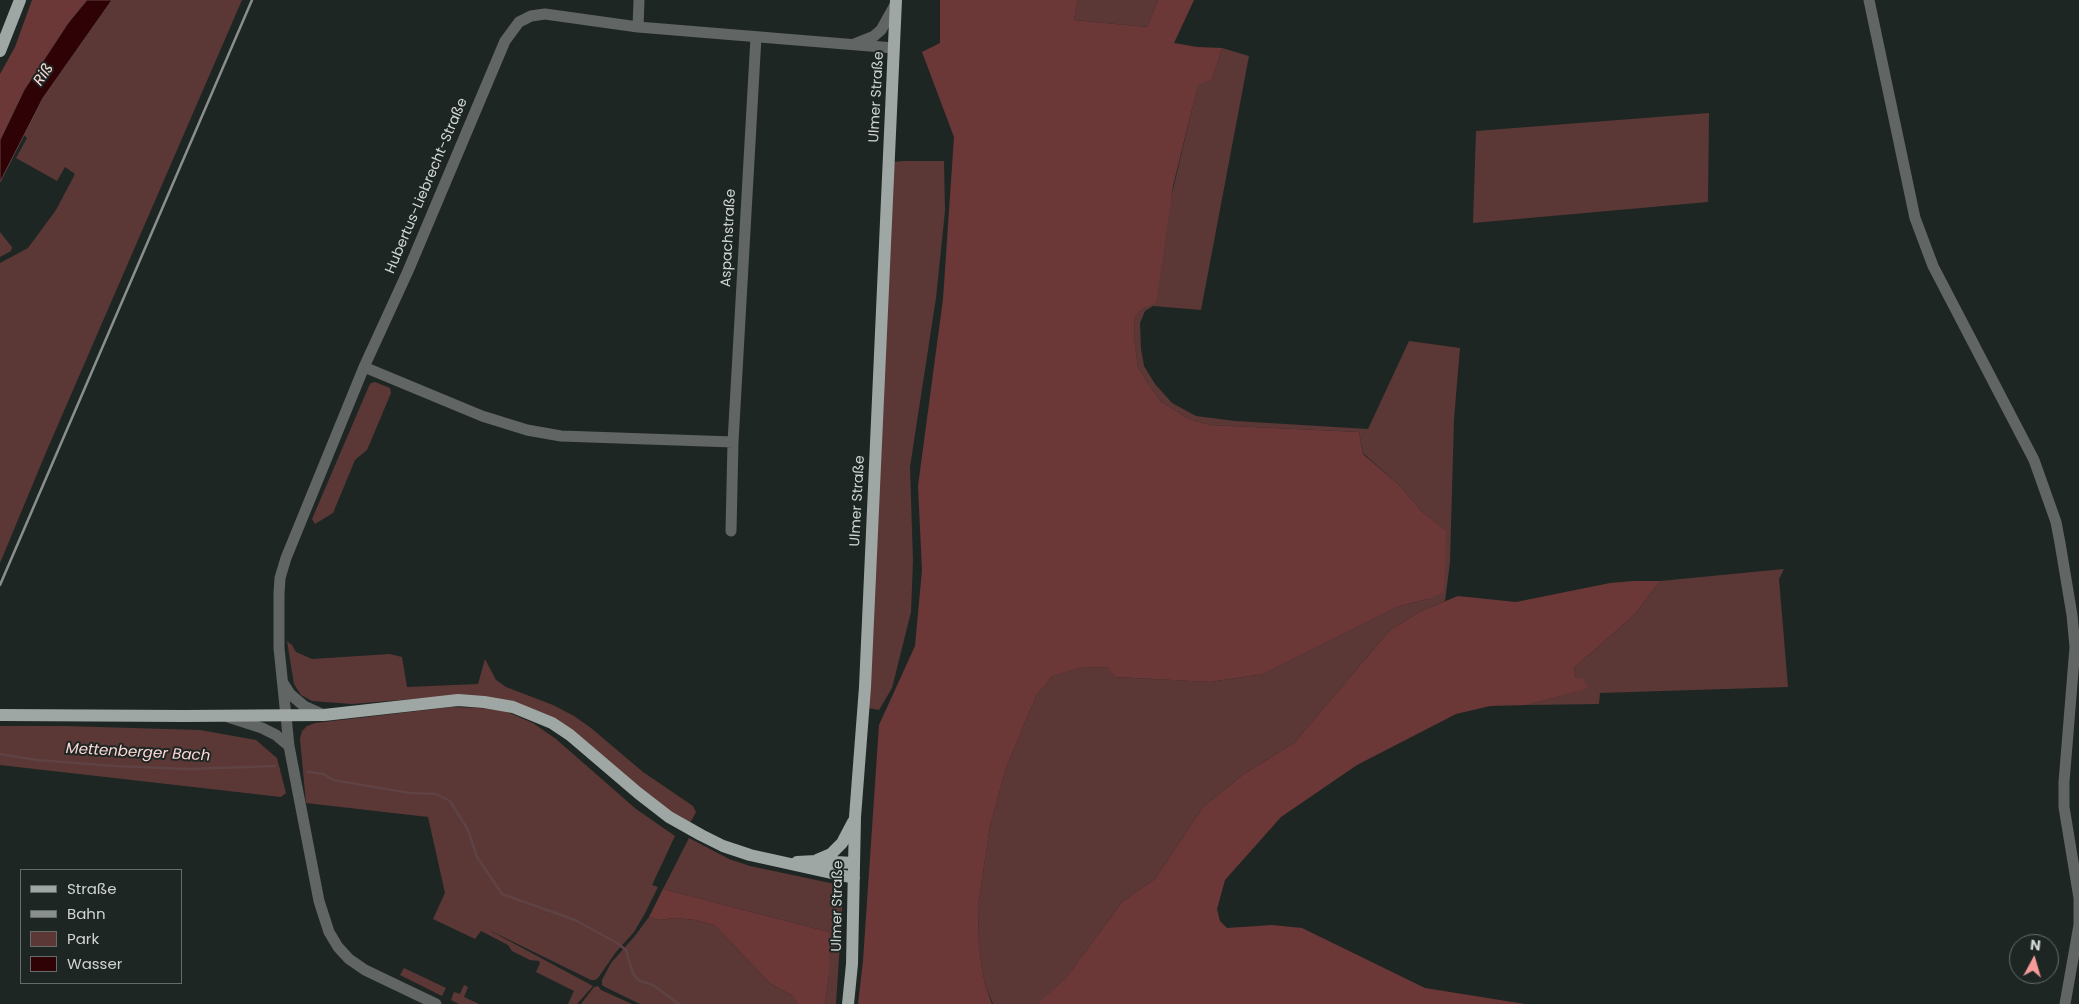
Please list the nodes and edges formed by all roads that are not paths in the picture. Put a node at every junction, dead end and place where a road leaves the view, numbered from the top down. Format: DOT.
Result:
graph roads {
  1 [pos="639,0"];
  2 [pos="1869,0"];
  3 [pos="18,1"];
  4 [pos="896,2"];
  5 [pos="638,27"];
  6 [pos="756,37"];
  7 [pos="851,45"];
  8 [pos="894,48"];
  9 [pos="0,50"];
  10 [pos="364,367"];
  11 [pos="733,442"];
  12 [pos="731,531"];
  13 [pos="283,682"];
  14 [pos="0,715"];
  15 [pos="324,715"];
  16 [pos="224,716"];
  17 [pos="286,716"];
  18 [pos="289,746"];
  19 [pos="855,817"];
  20 [pos="816,861"];
  21 [pos="788,862"];
  22 [pos="854,863"];
  23 [pos="854,878"];
  24 [pos="436,1004"];
  25 [pos="848,1004"];
  26 [pos="2065,1004"];
  1 -- 5 [label="street"];
  2 -- 26 [label="street"];
  3 -- 9 [label="main road"];
  4 -- 7 [label="street, Hubertus-Liebrecht-Straße"];
  4 -- 8 [label="main road, Ulmer Straße"];
  5 -- 6 [label="street, Hubertus-Liebrecht-Straße"];
  5 -- 10 [label="street, Hubertus-Liebrecht-Straße"];
  6 -- 7 [label="street, Hubertus-Liebrecht-Straße"];
  6 -- 11 [label="street, Aspachstraße"];
  7 -- 8 [label="street, Hubertus-Liebrecht-Straße"];
  8 -- 19 [label="main road, Ulmer Straße"];
  10 -- 11 [label="street"];
  10 -- 13 [label="street, Hubertus-Liebrecht-Straße"];
  11 -- 12 [label="street, Aspachstraße"];
  13 -- 15 [label="street"];
  13 -- 17 [label="street, Hubertus-Liebrecht-Straße"];
  14 -- 16 [label="main road"];
  15 -- 17 [label="main road"];
  15 -- 21 [label="main road"];
  16 -- 17 [label="main road"];
  16 -- 18 [label="street"];
  17 -- 18 [label="street, Hubertus-Liebrecht-Straße"];
  18 -- 24 [label="street, Hubertus-Liebrecht-Straße"];
  19 -- 20 [label="main road"];
  19 -- 22 [label="main road, Ulmer Straße"];
  20 -- 21 [label="main road"];
  20 -- 22 [label="main road"];
  21 -- 23 [label="main road"];
  22 -- 23 [label="main road, Ulmer Straße"];
  23 -- 25 [label="main road, Ulmer Straße"];
}
